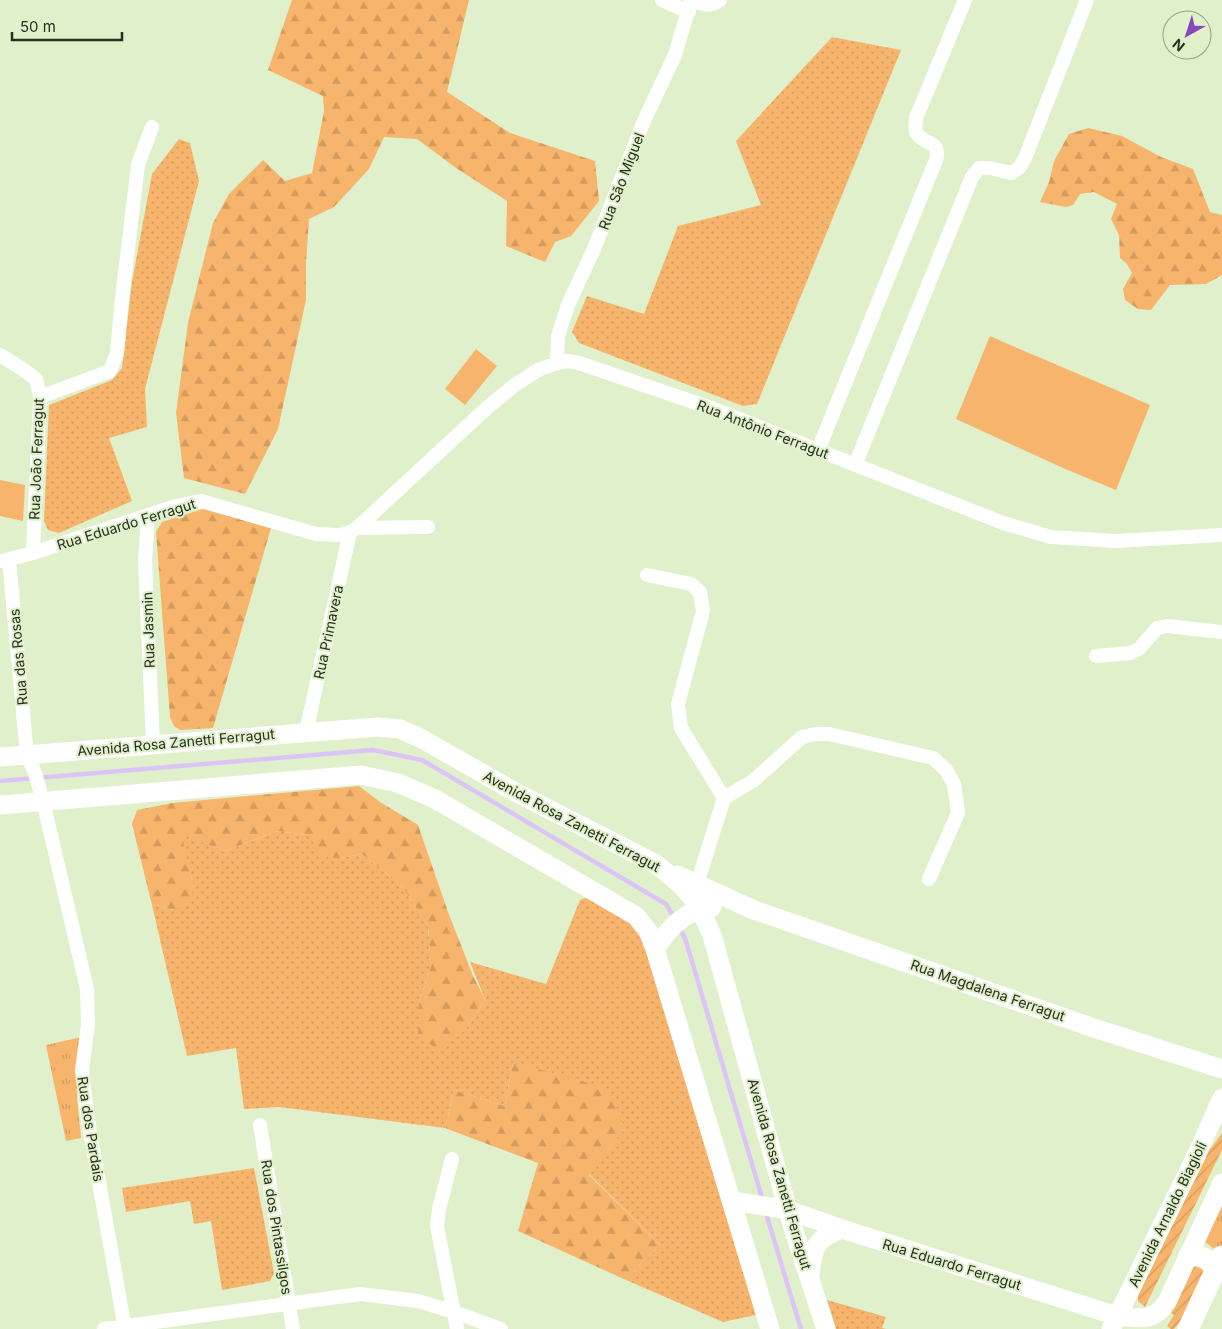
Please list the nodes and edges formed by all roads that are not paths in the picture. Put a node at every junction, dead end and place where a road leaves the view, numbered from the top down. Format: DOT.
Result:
graph roads {
  1 [pos="662,0"];
  2 [pos="720,0"];
  3 [pos="966,0"];
  4 [pos="1087,0"];
  5 [pos="690,4"];
  6 [pos="152,127"];
  7 [pos="0,355"];
  8 [pos="558,363"];
  9 [pos="40,397"];
  10 [pos="818,450"];
  11 [pos="855,465"];
  12 [pos="148,516"];
  13 [pos="428,526"];
  14 [pos="354,530"];
  15 [pos="1222,534"];
  16 [pos="33,552"];
  17 [pos="4,560"];
  18 [pos="647,575"];
  19 [pos="1222,632"];
  20 [pos="1096,656"];
  21 [pos="306,732"];
  22 [pos="153,744"];
  23 [pos="27,754"];
  24 [pos="0,757"];
  25 [pos="724,798"];
  26 [pos="43,801"];
  27 [pos="0,805"];
  28 [pos="654,863"];
  29 [pos="929,879"];
  30 [pos="697,884"];
  31 [pos="700,908"];
  32 [pos="754,910"];
  33 [pos="655,948"];
  34 [pos="1222,1069"];
  35 [pos="1220,1105"];
  36 [pos="260,1126"];
  37 [pos="452,1158"];
  38 [pos="1222,1183"];
  39 [pos="733,1201"];
  40 [pos="788,1210"];
  41 [pos="842,1229"];
  42 [pos="1189,1255"];
  43 [pos="1219,1262"];
  44 [pos="810,1276"];
  45 [pos="289,1304"];
  46 [pos="454,1312"];
  47 [pos="1114,1322"];
  48 [pos="125,1327"];
  49 [pos="104,1329"];
  50 [pos="293,1329"];
  51 [pos="457,1329"];
  52 [pos="501,1329"];
  53 [pos="770,1329"];
  54 [pos="826,1329"];
  55 [pos="1188,1329"];
  1 -- 5 [label="street"];
  2 -- 5 [label="street"];
  3 -- 10 [label="street"];
  4 -- 11 [label="street"];
  5 -- 8 [label="street, Rua São Miguel"];
  6 -- 9 [label="street"];
  7 -- 9 [label="street, Rua João Ferragut"];
  8 -- 10 [label="street, Rua Antônio Ferragut"];
  8 -- 14 [label="street, Rua Antônio Ferragut"];
  9 -- 16 [label="street, Rua João Ferragut"];
  10 -- 11 [label="street, Rua Antônio Ferragut"];
  11 -- 15 [label="street, Rua Antônio Ferragut"];
  12 -- 14 [label="street, Rua Eduardo Ferragut"];
  12 -- 16 [label="street, Rua Eduardo Ferragut"];
  12 -- 22 [label="street, Rua Jasmin"];
  13 -- 14 [label="street, Rua Eduardo Ferragut"];
  14 -- 21 [label="street, Rua Primavera"];
  16 -- 17 [label="street, Rua Eduardo Ferragut"];
  17 -- 23 [label="street, Rua das Rosas"];
  18 -- 25 [label="street"];
  19 -- 20 [label="street"];
  21 -- 22 [label="main road, Avenida Rosa Zanetti Ferragut"];
  21 -- 28 [label="main road, Avenida Rosa Zanetti Ferragut"];
  22 -- 23 [label="main road, Avenida Rosa Zanetti Ferragut"];
  23 -- 24 [label="main road, Avenida Rosa Zanetti Ferragut"];
  23 -- 26 [label="street, Rua dos Pardais"];
  25 -- 29 [label="street"];
  25 -- 30 [label="street"];
  26 -- 27 [label="main road"];
  26 -- 33 [label="main road"];
  26 -- 48 [label="street, Rua dos Pardais"];
  28 -- 30 [label="main road, Rua Magdalena Ferragut"];
  28 -- 31 [label="main road, Avenida Rosa Zanetti Ferragut"];
  30 -- 31 [label="street"];
  30 -- 32 [label="main road, Rua Magdalena Ferragut"];
  31 -- 32 [label="main road, Rua Magdalena Ferragut"];
  31 -- 33 [label="main road"];
  31 -- 40 [label="main road, Avenida Rosa Zanetti Ferragut"];
  32 -- 34 [label="main road, Rua Magdalena Ferragut"];
  33 -- 39 [label="main road"];
  35 -- 47 [label="main road, Avenida Arnaldo Biagioli"];
  36 -- 45 [label="street, Rua dos Pintassilgos"];
  37 -- 46 [label="street"];
  38 -- 42 [label="main road"];
  39 -- 40 [label="main road, Rua Eduardo Ferragut"];
  39 -- 53 [label="main road"];
  40 -- 41 [label="main road, Rua Eduardo Ferragut"];
  40 -- 44 [label="main road, Avenida Rosa Zanetti Ferragut"];
  41 -- 44 [label="main road"];
  41 -- 47 [label="main road, Rua Eduardo Ferragut"];
  42 -- 43 [label="main road"];
  42 -- 47 [label="main road, Rua Eduardo Ferragut"];
  43 -- 55 [label="main road"];
  44 -- 54 [label="main road, Avenida Rosa Zanetti Ferragut"];
  45 -- 46 [label="street"];
  45 -- 48 [label="street"];
  45 -- 50 [label="street, Rua dos Pintassilgos"];
  46 -- 51 [label="street"];
  46 -- 52 [label="street"];
  48 -- 49 [label="street"];
}
